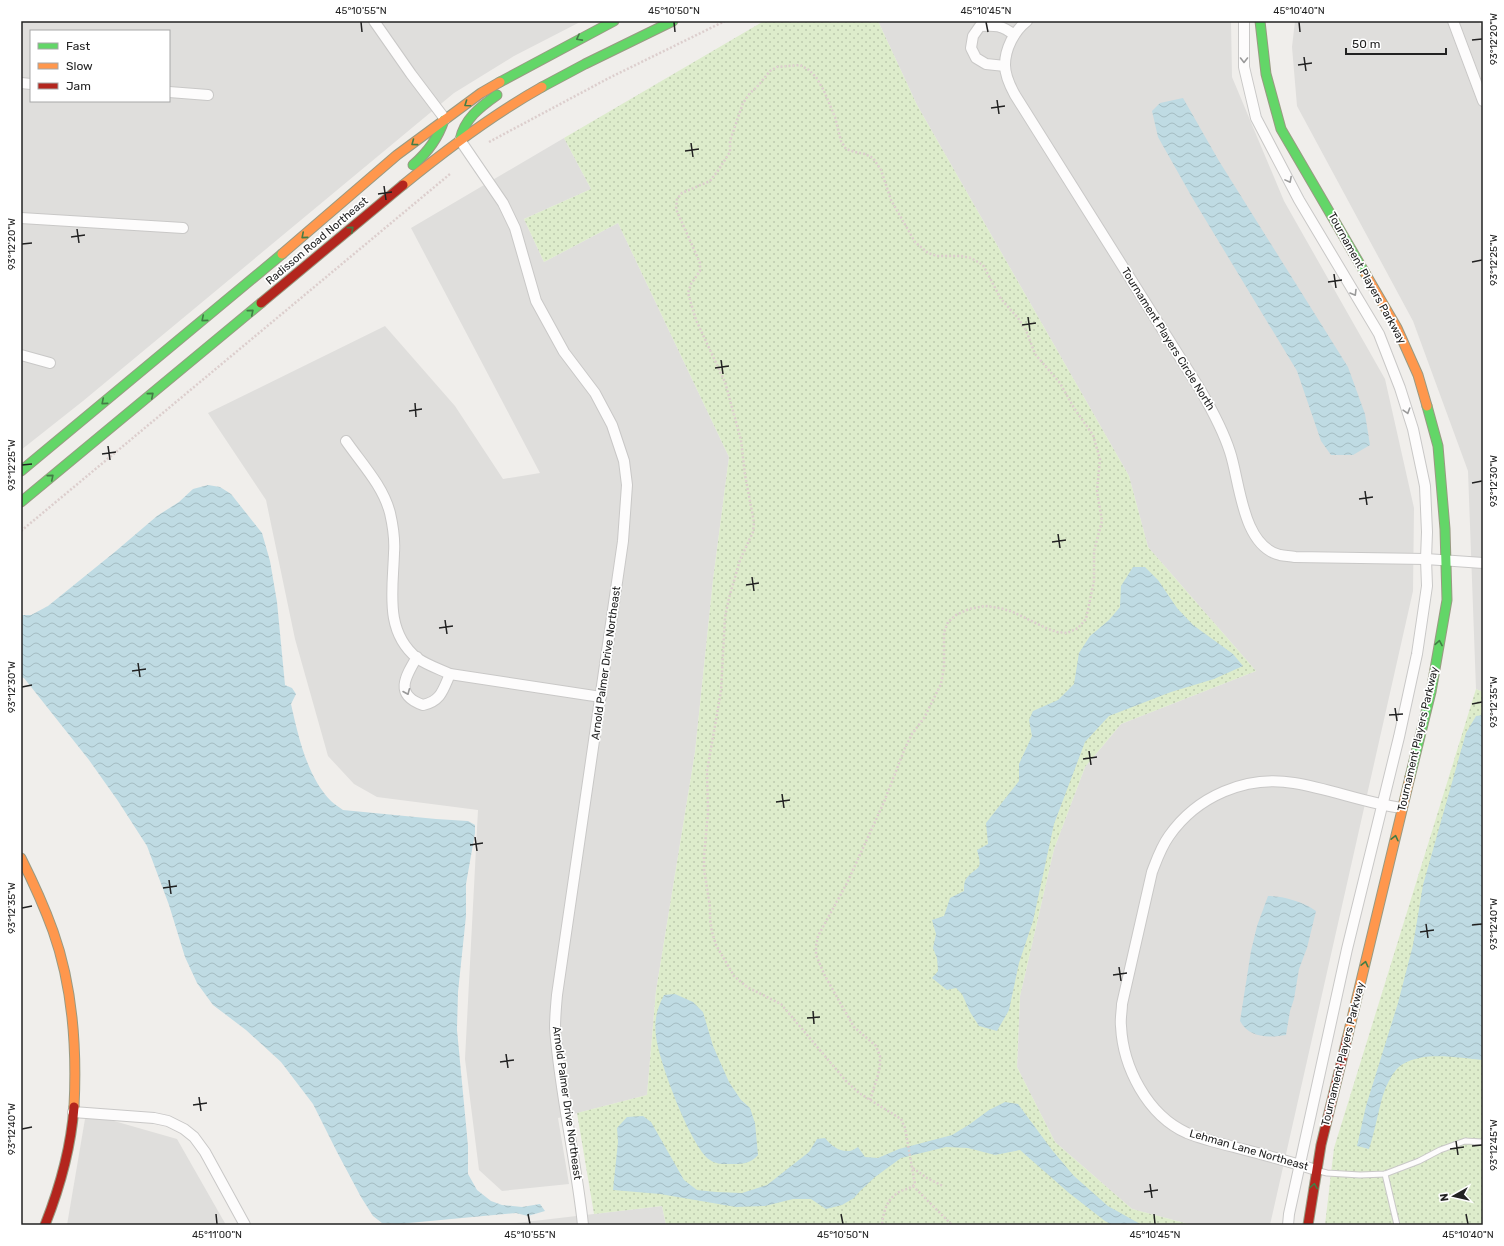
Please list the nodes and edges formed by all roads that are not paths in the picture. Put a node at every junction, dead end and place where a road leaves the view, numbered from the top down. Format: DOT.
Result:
graph roads {
  1 [pos="374,21"];
  2 [pos="614,21"];
  3 [pos="673,21"];
  4 [pos="1026,21"];
  5 [pos="1244,21"];
  6 [pos="1260,21"];
  7 [pos="1453,21"];
  8 [pos="1014,35"];
  9 [pos="1005,66"];
  10 [pos="522,69"];
  11 [pos="170,92"];
  12 [pos="208,95"];
  13 [pos="1483,101"];
  14 [pos="445,119"];
  15 [pos="460,140"];
  16 [pos="379,206"];
  17 [pos="21,218"];
  18 [pos="183,228"];
  19 [pos="21,355"];
  20 [pos="50,363"];
  21 [pos="346,441"];
  22 [pos="21,471"];
  23 [pos="21,502"];
  24 [pos="1426,559"];
  25 [pos="1445,560"];
  26 [pos="1483,563"];
  27 [pos="417,657"];
  28 [pos="450,674"];
  29 [pos="601,697"];
  30 [pos="1383,805"];
  31 [pos="1402,808"];
  32 [pos="21,858"];
  33 [pos="73,1112"];
  34 [pos="1483,1142"];
  35 [pos="1300,1164"];
  36 [pos="1316,1170"];
  37 [pos="1385,1174"];
  38 [pos="1398,1224"];
  39 [pos="45,1225"];
  40 [pos="245,1225"];
  41 [pos="583,1225"];
  42 [pos="1288,1225"];
  43 [pos="1308,1225"];
  1 -- 14 [label="street"];
  2 -- 10 [label="main road, Radisson Road Northeast, one-way"];
  3 -- 15 [label="main road, Radisson Road Northeast"];
  4 -- 8 [label="street, Tournament Players Circle North"];
  5 -- 24 [label="street, Tournament Players Parkway, one-way"];
  6 -- 25 [label="main road, Tournament Players Parkway"];
  7 -- 13 [label="street"];
  8 -- 9 [label="street, Tournament Players Circle North"];
  8 -- 9 [label="street"];
  9 -- 24 [label="street, Tournament Players Circle North"];
  10 -- 14 [label="main road, Radisson Road Northeast, one-way"];
  10 -- 15 [label="main road"];
  11 -- 12 [label="street"];
  14 -- 16 [label="main road"];
  14 -- 22 [label="main road, Radisson Road Northeast, one-way"];
  15 -- 16 [label="main road, Radisson Road Northeast"];
  15 -- 29 [label="street, Arnold Palmer Drive Northeast"];
  23 -- 16 [label="main road, Radisson Road Northeast, one-way"];
  17 -- 18 [label="street"];
  19 -- 20 [label="street"];
  21 -- 27 [label="street"];
  24 -- 25 [label="street, Tournament Players Circle North"];
  24 -- 30 [label="street, Tournament Players Parkway"];
  25 -- 26 [label="street, Tournament Players Circle North"];
  31 -- 25 [label="main road, Tournament Players Parkway, one-way"];
  27 -- 28 [label="street"];
  27 -- 28 [label="street, one-way"];
  28 -- 29 [label="street"];
  29 -- 41 [label="street, Arnold Palmer Drive Northeast"];
  30 -- 31 [label="street, Lehman Lane Northeast"];
  30 -- 35 [label="street, Tournament Players Parkway"];
  30 -- 35 [label="street, Lehman Lane Northeast"];
  36 -- 31 [label="main road, Tournament Players Parkway, one-way"];
  32 -- 33 [label="main road"];
  33 -- 39 [label="main road"];
  33 -- 40 [label="street"];
  34 -- 37 [label="lane"];
  35 -- 36 [label="street, Lehman Lane Northeast"];
  35 -- 42 [label="street, Tournament Players Parkway"];
  36 -- 37 [label="lane"];
  43 -- 36 [label="main road, Tournament Players Parkway, one-way"];
  37 -- 38 [label="lane"];
}
